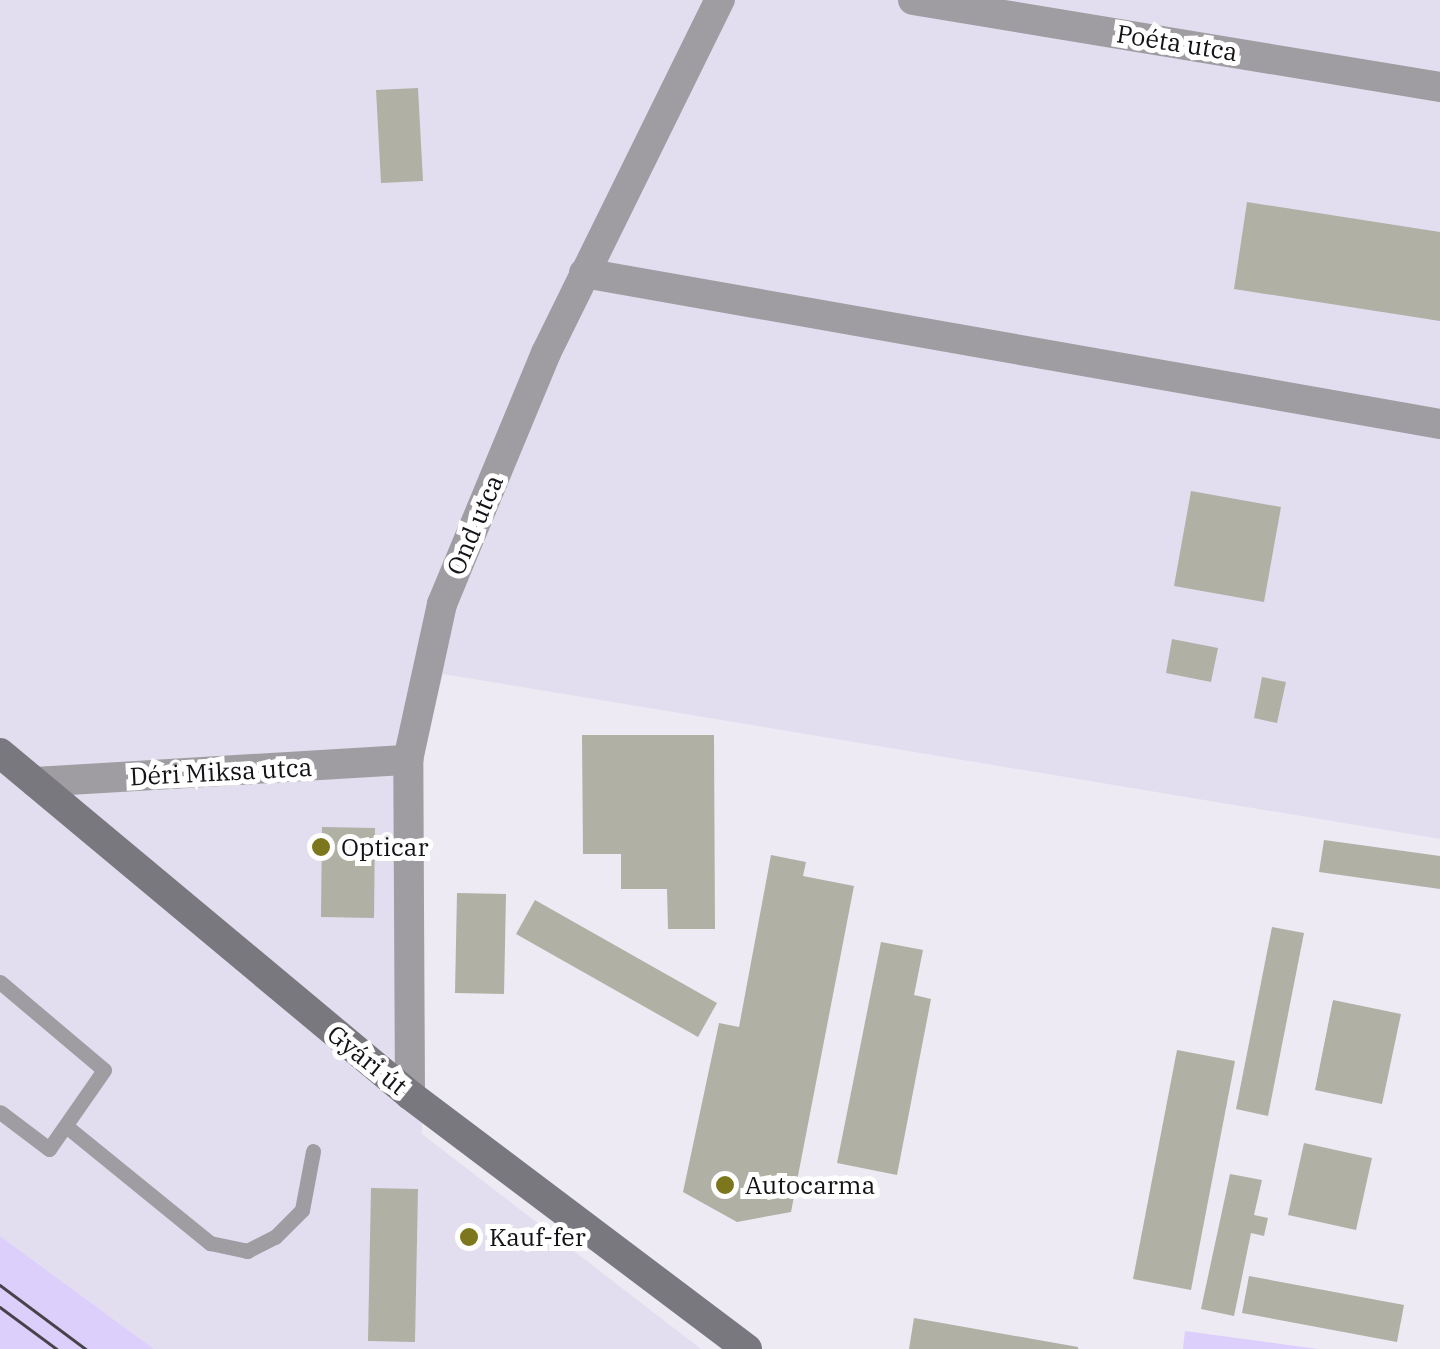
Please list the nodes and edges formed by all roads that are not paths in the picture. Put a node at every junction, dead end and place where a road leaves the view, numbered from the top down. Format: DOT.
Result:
graph roads {
  1 [pos="720,0"];
  2 [pos="913,0"];
  3 [pos="1440,87"];
  4 [pos="584,273"];
  5 [pos="1440,424"];
  6 [pos="0,752"];
  7 [pos="408,760"];
  8 [pos="35,782"];
  9 [pos="0,982"];
  10 [pos="410,1095"];
  11 [pos="0,1112"];
  12 [pos="66,1126"];
  13 [pos="313,1151"];
  14 [pos="747,1349"];
  1 -- 4 [label="street, Ond utca"];
  2 -- 3 [label="street, Poéta utca"];
  4 -- 5 [label="street"];
  4 -- 7 [label="street, Ond utca"];
  6 -- 8 [label="street, Gyári út"];
  7 -- 8 [label="street, Déri Miksa utca"];
  7 -- 10 [label="street, Ond utca"];
  8 -- 10 [label="street, Gyári út"];
  9 -- 12 [label="lane"];
  10 -- 14 [label="street, Gyári út"];
  11 -- 12 [label="lane"];
  12 -- 13 [label="lane"];
}
